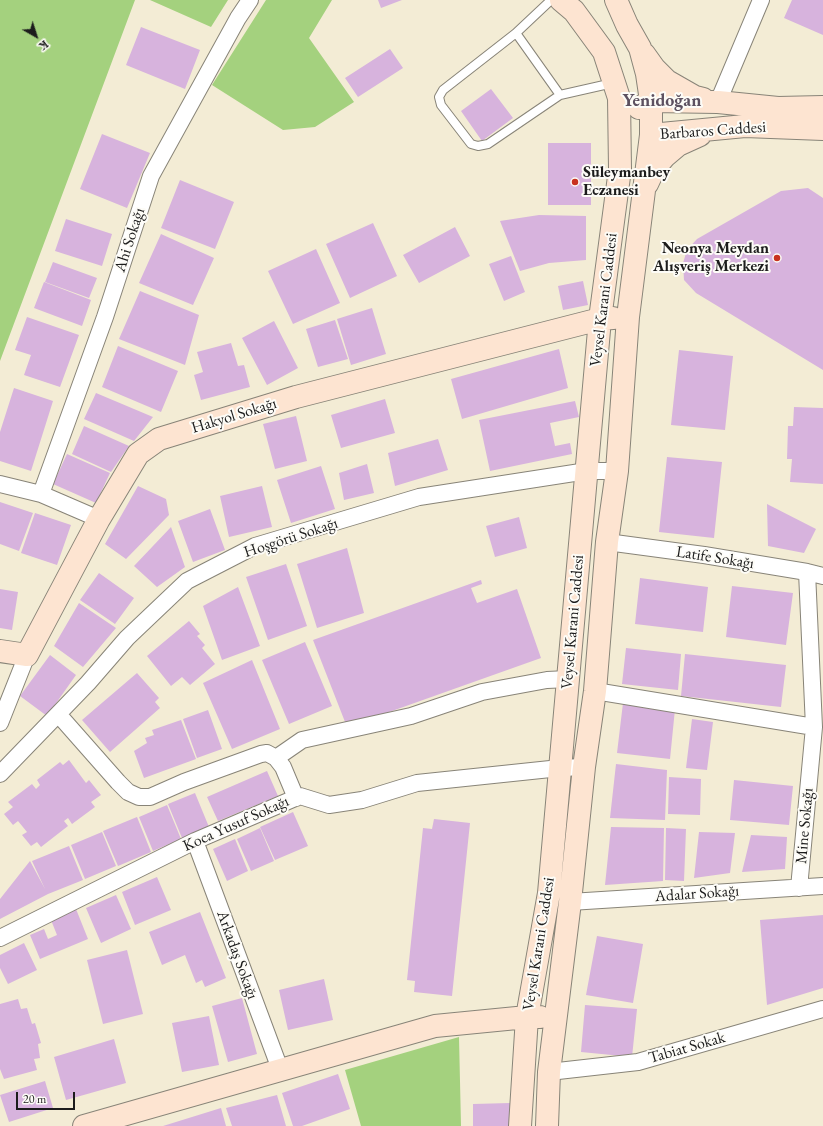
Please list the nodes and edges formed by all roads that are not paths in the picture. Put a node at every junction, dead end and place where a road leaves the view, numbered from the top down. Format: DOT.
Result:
graph roads {
  1 [pos="250,0"];
  2 [pos="551,0"];
  3 [pos="616,0"];
  4 [pos="761,0"];
  5 [pos="570,4"];
  6 [pos="516,33"];
  7 [pos="640,48"];
  8 [pos="614,83"];
  9 [pos="560,95"];
  10 [pos="651,101"];
  11 [pos="718,102"];
  12 [pos="823,107"];
  13 [pos="620,118"];
  14 [pos="716,129"];
  15 [pos="823,129"];
  16 [pos="651,135"];
  17 [pos="643,191"];
  18 [pos="628,317"];
  19 [pos="600,320"];
  20 [pos="587,471"];
  21 [pos="617,471"];
  22 [pos="0,484"];
  23 [pos="41,494"];
  24 [pos="99,519"];
  25 [pos="607,542"];
  26 [pos="807,572"];
  27 [pos="823,576"];
  28 [pos="0,651"];
  29 [pos="27,655"];
  30 [pos="568,679"];
  31 [pos="595,691"];
  32 [pos="58,714"];
  33 [pos="0,722"];
  34 [pos="814,727"];
  35 [pos="276,758"];
  36 [pos="584,767"];
  37 [pos="560,768"];
  38 [pos="0,774"];
  39 [pos="296,798"];
  40 [pos="195,841"];
  41 [pos="823,886"];
  42 [pos="799,888"];
  43 [pos="570,902"];
  44 [pos="0,938"];
  45 [pos="823,1009"];
  46 [pos="527,1017"];
  47 [pos="556,1018"];
  48 [pos="280,1069"];
  49 [pos="549,1072"];
  50 [pos="84,1126"];
  51 [pos="520,1126"];
  52 [pos="547,1126"];
  1 -- 23 [label="street, Ahi Sokağı"];
  2 -- 6 [label="lane"];
  3 -- 7 [label="main road"];
  4 -- 11 [label="street"];
  5 -- 8 [label="main road, Veysel Karani Caddesi"];
  6 -- 9 [label="lane"];
  6 -- 9 [label="lane"];
  7 -- 10 [label="main road, Veysel Karani Caddesi"];
  7 -- 11 [label="main road"];
  8 -- 9 [label="lane"];
  8 -- 13 [label="main road, Veysel Karani Caddesi"];
  10 -- 11 [label="main road, Barbaros Caddesi"];
  10 -- 13 [label="main road"];
  10 -- 16 [label="main road, Veysel Karani Caddesi"];
  11 -- 12 [label="main road, Barbaros Caddesi"];
  13 -- 16 [label="main road"];
  13 -- 19 [label="main road, Veysel Karani Caddesi"];
  14 -- 15 [label="main road, Barbaros Caddesi"];
  14 -- 16 [label="main road, Barbaros Caddesi"];
  14 -- 17 [label="main road"];
  16 -- 17 [label="main road, Veysel Karani Caddesi"];
  17 -- 18 [label="main road, Veysel Karani Caddesi"];
  18 -- 19 [label="main road, Hakyol Sokağı"];
  18 -- 21 [label="main road, Veysel Karani Caddesi"];
  19 -- 20 [label="main road, Veysel Karani Caddesi"];
  19 -- 24 [label="main road, Hakyol Sokağı"];
  20 -- 21 [label="street, Hoşgörü Sokağı"];
  20 -- 30 [label="main road, Veysel Karani Caddesi"];
  20 -- 32 [label="street, Hoşgörü Sokağı"];
  21 -- 25 [label="main road, Veysel Karani Caddesi"];
  22 -- 23 [label="street"];
  23 -- 24 [label="street"];
  24 -- 29 [label="main road, Hakyol Sokağı"];
  25 -- 26 [label="street, Latife Sokağı"];
  25 -- 31 [label="main road, Veysel Karani Caddesi"];
  26 -- 27 [label="street, Latife Sokağı"];
  26 -- 34 [label="street, Mine Sokağı"];
  28 -- 29 [label="main road"];
  29 -- 33 [label="street, Hakyol Sokağı"];
  30 -- 35 [label="street"];
  30 -- 37 [label="main road, Veysel Karani Caddesi"];
  31 -- 34 [label="street"];
  31 -- 36 [label="main road, Veysel Karani Caddesi"];
  32 -- 35 [label="street"];
  32 -- 38 [label="street, Hoşgörü Sokağı"];
  34 -- 42 [label="street, Mine Sokağı"];
  35 -- 39 [label="street"];
  36 -- 37 [label="street, Koca Yusuf Sokağı"];
  36 -- 43 [label="main road, Veysel Karani Caddesi"];
  37 -- 39 [label="street, Koca Yusuf Sokağı"];
  37 -- 46 [label="main road, Veysel Karani Caddesi"];
  39 -- 40 [label="street, Koca Yusuf Sokağı"];
  40 -- 44 [label="street, Koca Yusuf Sokağı"];
  40 -- 48 [label="street, Arkadaş Sokağı"];
  41 -- 42 [label="street, Adalar Sokağı"];
  42 -- 43 [label="street, Adalar Sokağı"];
  43 -- 47 [label="main road, Veysel Karani Caddesi"];
  45 -- 49 [label="street, Tabiat Sokak"];
  46 -- 47 [label="main road"];
  46 -- 48 [label="main road"];
  46 -- 51 [label="main road, Veysel Karani Caddesi"];
  47 -- 49 [label="main road, Veysel Karani Caddesi"];
  48 -- 50 [label="main road"];
  49 -- 52 [label="main road, Veysel Karani Caddesi"];
}
